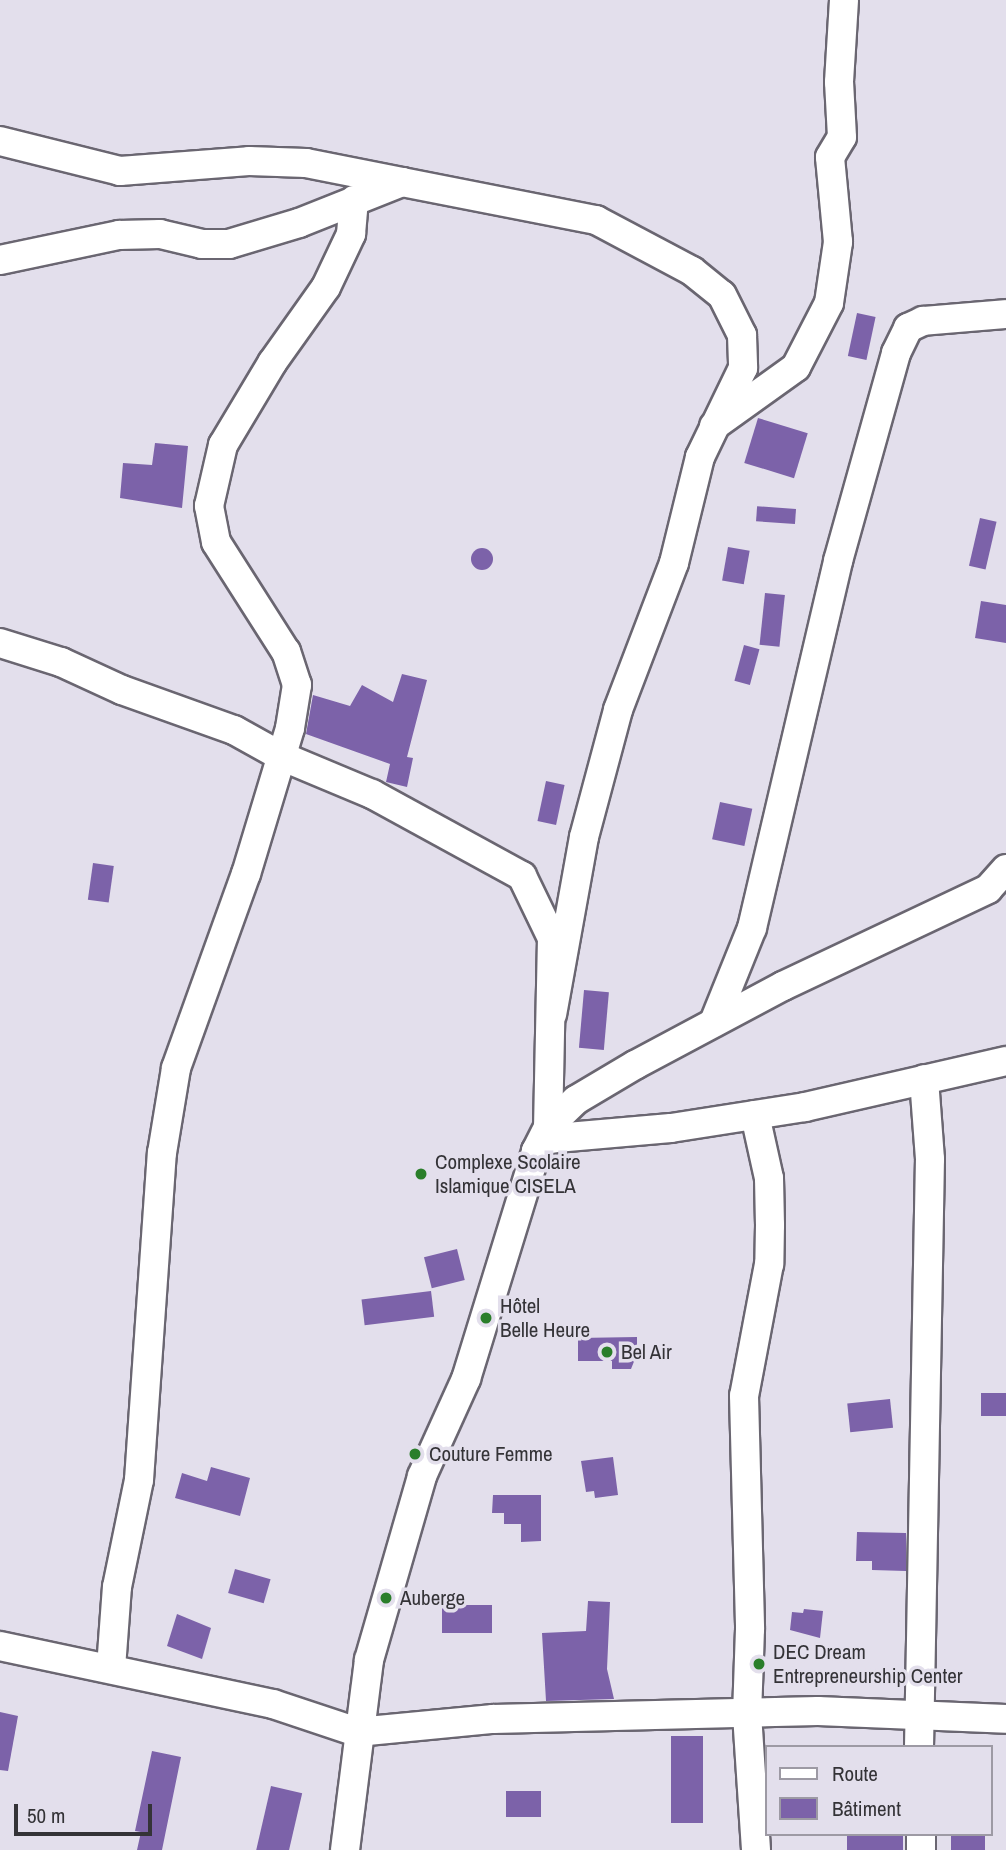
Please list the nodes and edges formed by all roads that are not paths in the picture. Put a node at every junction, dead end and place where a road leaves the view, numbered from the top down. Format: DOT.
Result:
graph roads {
  1 [pos="844,0"];
  2 [pos="0,141"];
  3 [pos="402,182"];
  4 [pos="354,200"];
  5 [pos="0,260"];
  6 [pos="1006,314"];
  7 [pos="714,426"];
  8 [pos="0,643"];
  9 [pos="281,756"];
  10 [pos="1000,880"];
  11 [pos="552,1014"];
  12 [pos="713,1022"];
  13 [pos="1006,1061"];
  14 [pos="924,1079"];
  15 [pos="755,1115"];
  16 [pos="542,1139"];
  17 [pos="0,1646"];
  18 [pos="111,1668"];
  19 [pos="916,1712"];
  20 [pos="747,1714"];
  21 [pos="1006,1719"];
  22 [pos="357,1732"];
  23 [pos="919,1745"];
  24 [pos="345,1850"];
  25 [pos="756,1850"];
  1 -- 7 [label="street"];
  2 -- 3 [label="street"];
  3 -- 4 [label="street"];
  3 -- 7 [label="street"];
  4 -- 5 [label="street"];
  4 -- 9 [label="street"];
  6 -- 12 [label="street"];
  7 -- 11 [label="street"];
  8 -- 9 [label="street"];
  9 -- 11 [label="street"];
  9 -- 18 [label="street"];
  10 -- 12 [label="street"];
  11 -- 16 [label="street"];
  12 -- 16 [label="street"];
  13 -- 14 [label="street"];
  14 -- 15 [label="street"];
  14 -- 19 [label="street"];
  15 -- 16 [label="street"];
  15 -- 20 [label="street"];
  16 -- 22 [label="street"];
  17 -- 18 [label="street"];
  18 -- 22 [label="street"];
  19 -- 20 [label="street"];
  19 -- 21 [label="street"];
  19 -- 23 [label="street"];
  20 -- 22 [label="street"];
  20 -- 25 [label="street"];
  22 -- 24 [label="street"];
}
